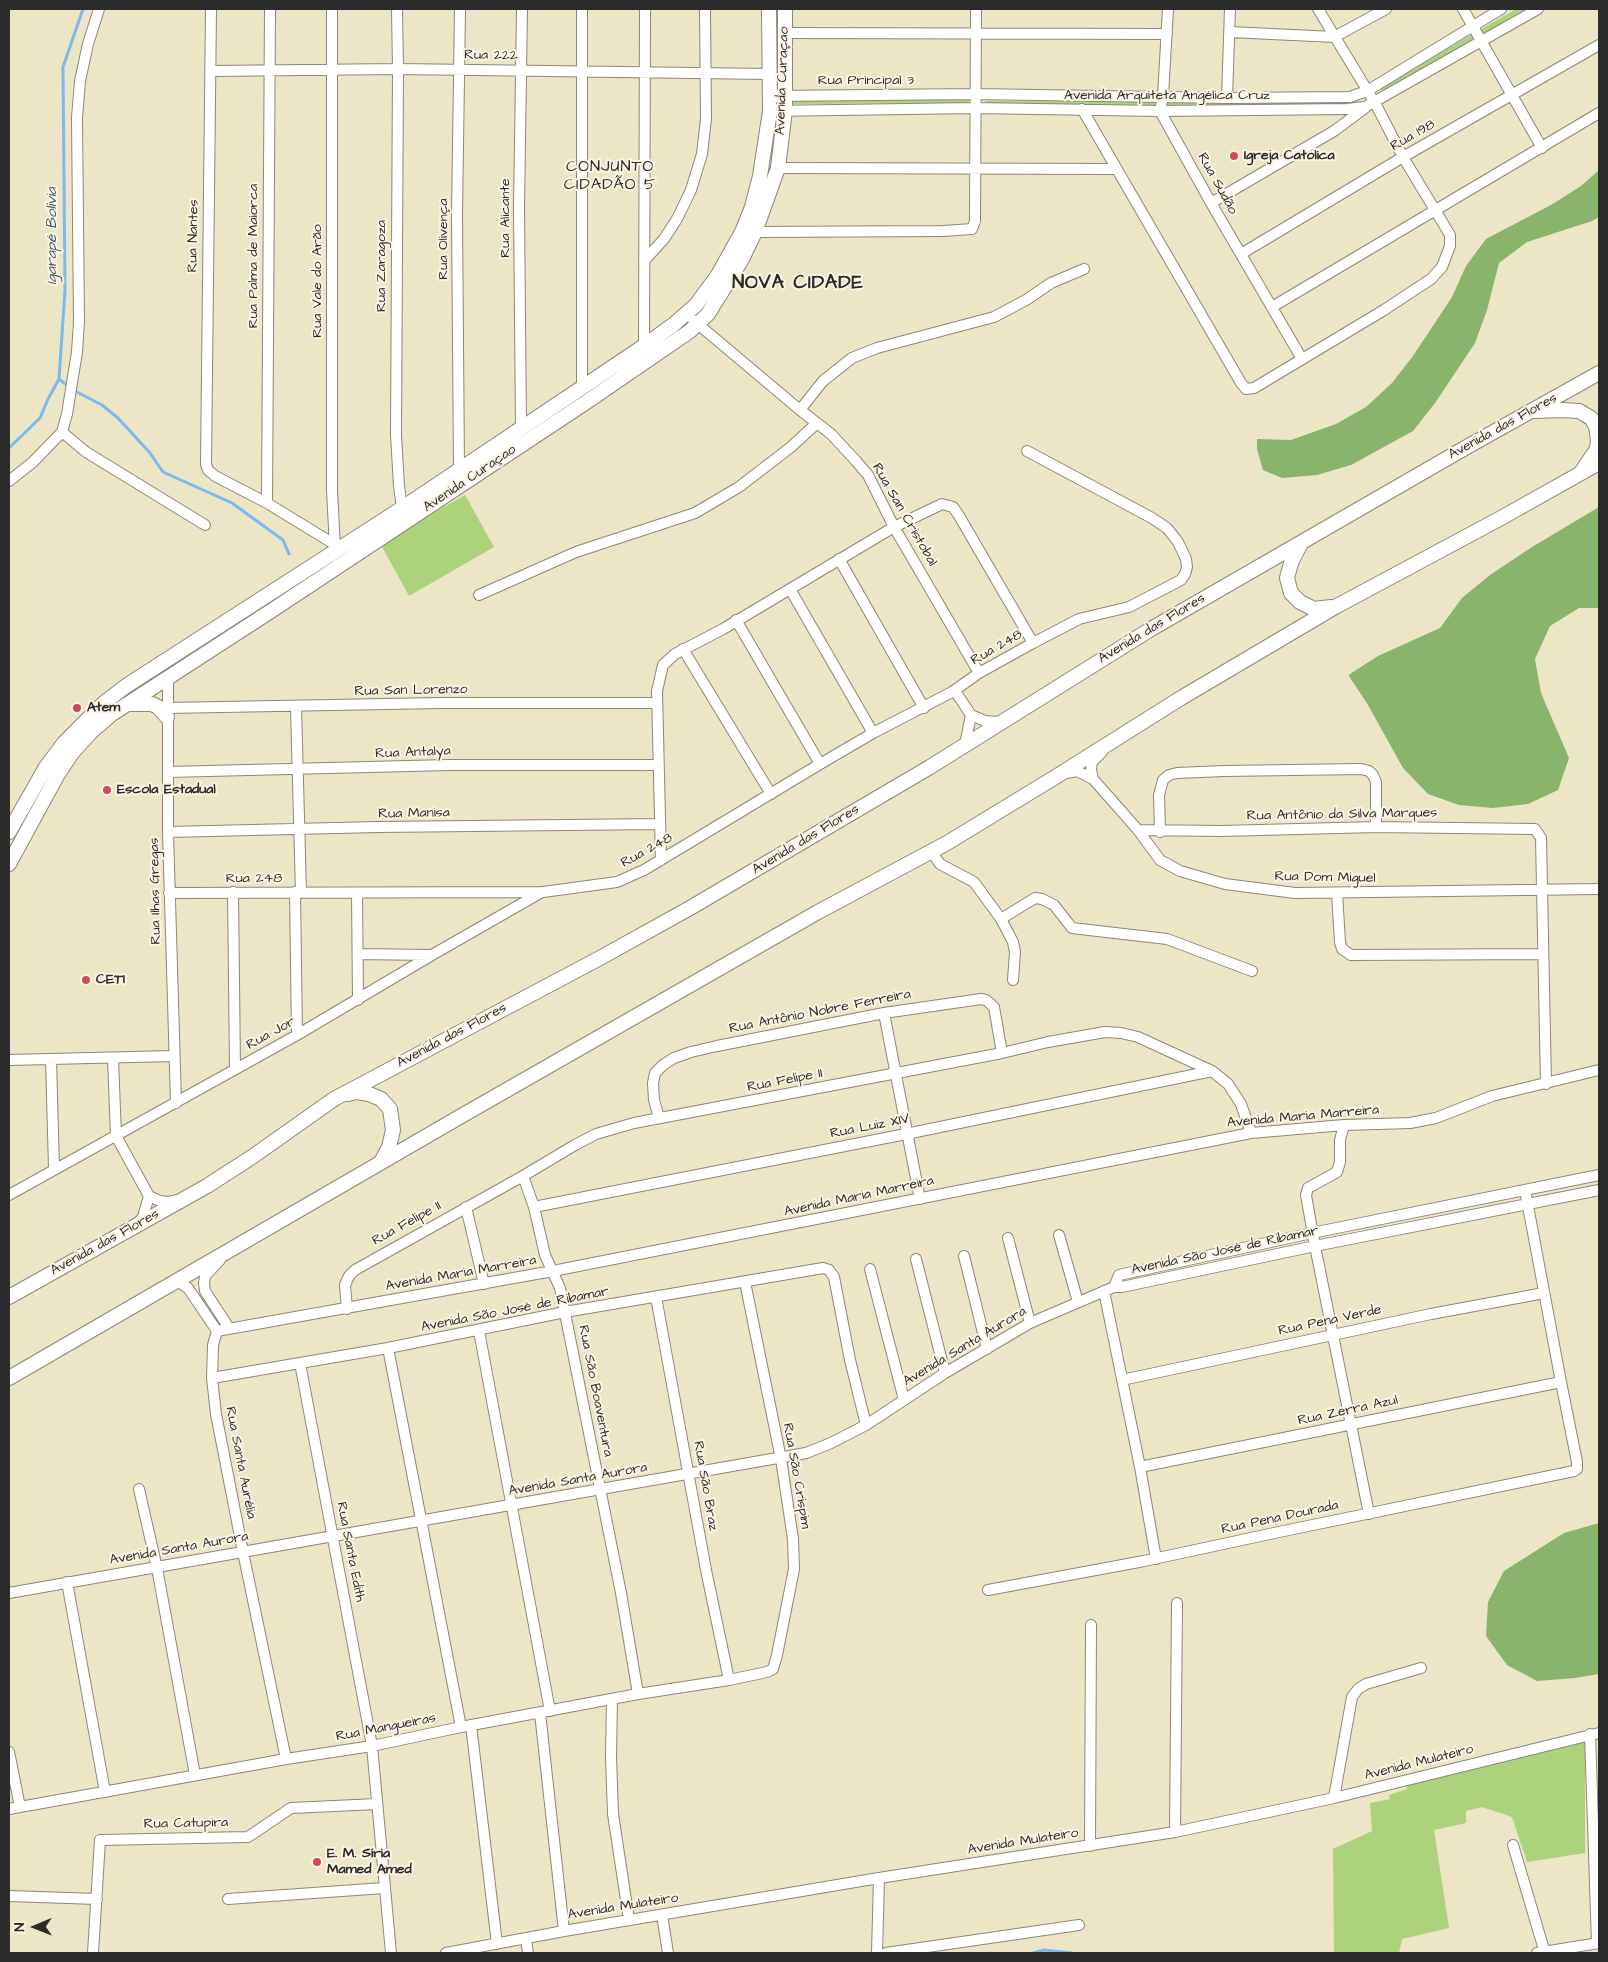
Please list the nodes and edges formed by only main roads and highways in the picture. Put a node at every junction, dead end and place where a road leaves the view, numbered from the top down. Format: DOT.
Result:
graph roads {
  1 [pos="769,9"];
  2 [pos="785,9"];
  3 [pos="1599,373"];
  4 [pos="1530,412"];
  5 [pos="1599,463"];
  6 [pos="1580,474"];
  7 [pos="404,516"];
  8 [pos="1300,543"];
  9 [pos="250,607"];
  10 [pos="1335,607"];
  11 [pos="255,622"];
  12 [pos="125,704"];
  13 [pos="167,713"];
  14 [pos="9,832"];
  15 [pos="9,864"];
  16 [pos="334,1099"];
  17 [pos="381,1163"];
  18 [pos="9,1297"];
  19 [pos="9,1378"];
  1 -- 7 [label="main road, Avenida Curaçao"];
  2 -- 7 [label="main road, Avenida Curaçao"];
  3 -- 4 [label="main road, Avenida das Flores"];
  4 -- 6 [label="main road"];
  4 -- 8 [label="main road, Avenida das Flores"];
  5 -- 6 [label="main road"];
  6 -- 10 [label="main road"];
  7 -- 9 [label="main road, Avenida Curaçao"];
  7 -- 11 [label="main road, Avenida Curaçao"];
  8 -- 10 [label="main road"];
  8 -- 16 [label="main road, Avenida das Flores"];
  9 -- 11 [label="main road"];
  9 -- 14 [label="main road, Avenida Curaçao"];
  10 -- 17 [label="main road"];
  11 -- 12 [label="main road, Avenida Curaçao"];
  12 -- 13 [label="main road"];
  12 -- 15 [label="main road, Avenida Curaçao"];
  16 -- 17 [label="main road"];
  16 -- 18 [label="main road, Avenida das Flores"];
  17 -- 19 [label="main road"];
}
